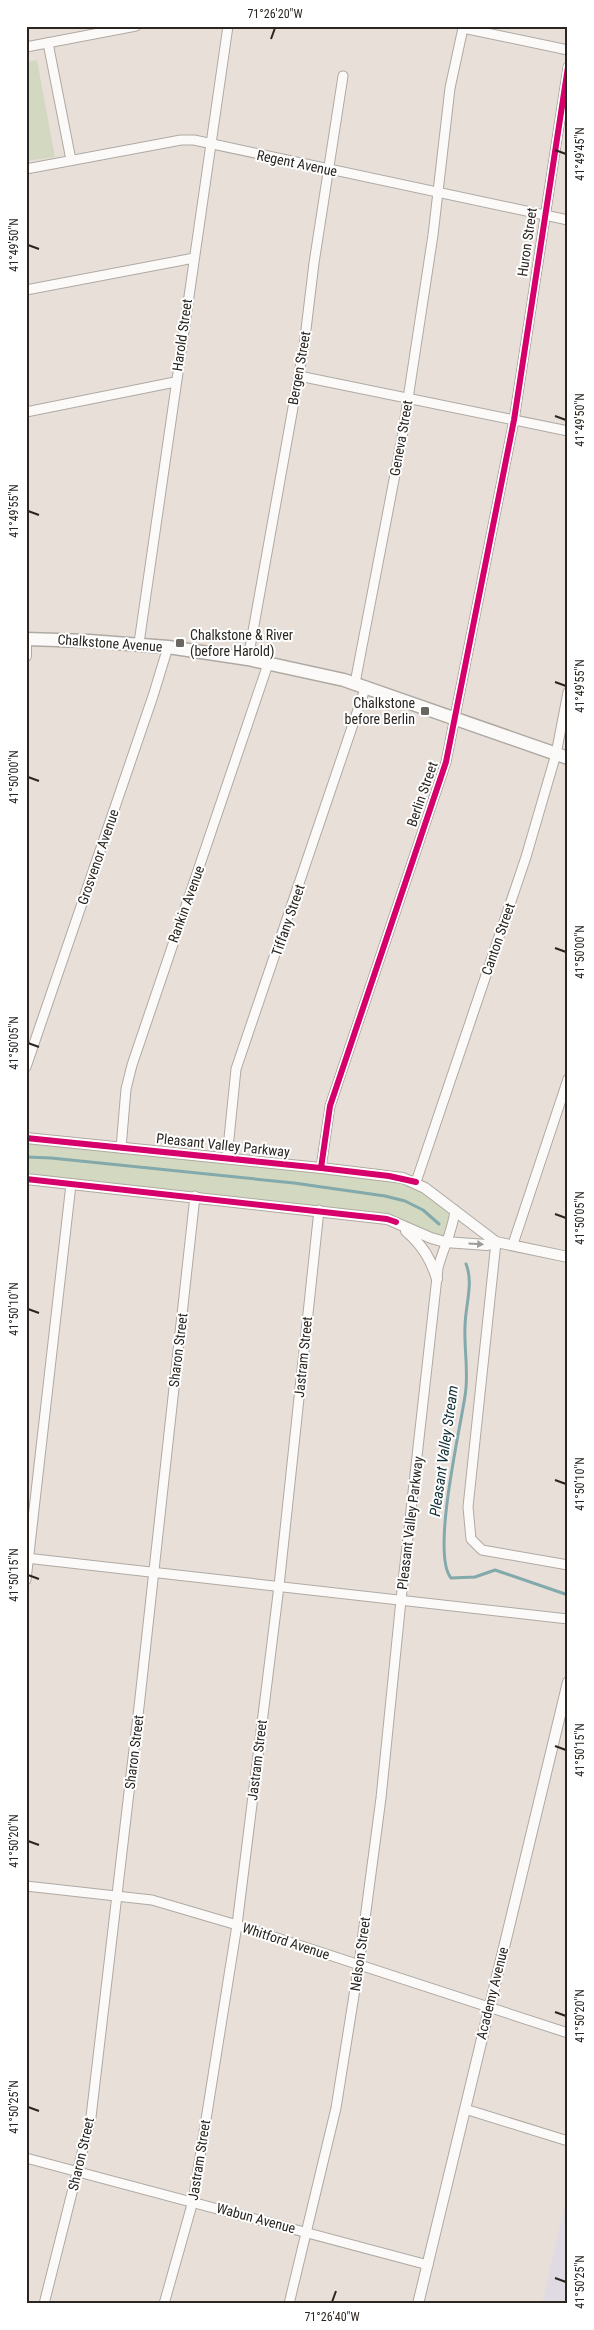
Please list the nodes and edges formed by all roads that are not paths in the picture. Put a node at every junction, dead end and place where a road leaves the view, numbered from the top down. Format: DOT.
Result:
graph roads {
  1 [pos="136,26"];
  2 [pos="228,26"];
  3 [pos="48,43"];
  4 [pos="26,47"];
  5 [pos="568,50"];
  6 [pos="568,67"];
  7 [pos="344,76"];
  8 [pos="210,144"];
  9 [pos="71,160"];
  10 [pos="26,169"];
  11 [pos="329,169"];
  12 [pos="438,192"];
  13 [pos="544,214"];
  14 [pos="568,220"];
  15 [pos="194,258"];
  16 [pos="26,290"];
  17 [pos="299,376"];
  18 [pos="175,382"];
  19 [pos="408,398"];
  20 [pos="26,412"];
  21 [pos="514,420"];
  22 [pos="568,431"];
  23 [pos="26,641"];
  24 [pos="138,643"];
  25 [pos="168,646"];
  26 [pos="26,656"];
  27 [pos="248,659"];
  28 [pos="268,664"];
  29 [pos="360,684"];
  30 [pos="568,692"];
  31 [pos="455,720"];
  32 [pos="562,756"];
  33 [pos="26,1067"];
  34 [pos="568,1079"];
  35 [pos="26,1138"];
  36 [pos="121,1148"];
  37 [pos="227,1158"];
  38 [pos="321,1168"];
  39 [pos="26,1179"];
  40 [pos="416,1182"];
  41 [pos="71,1184"];
  42 [pos="195,1196"];
  43 [pos="319,1210"];
  44 [pos="455,1210"];
  45 [pos="396,1222"];
  46 [pos="445,1242"];
  47 [pos="496,1242"];
  48 [pos="513,1244"];
  49 [pos="568,1257"];
  50 [pos="437,1279"];
  51 [pos="27,1558"];
  52 [pos="568,1565"];
  53 [pos="152,1572"];
  54 [pos="26,1580"];
  55 [pos="279,1586"];
  56 [pos="401,1600"];
  57 [pos="568,1619"];
  58 [pos="568,1682"];
  59 [pos="564,1713"];
  60 [pos="26,1886"];
  61 [pos="117,1896"];
  62 [pos="237,1925"];
  63 [pos="358,1964"];
  64 [pos="489,2007"];
  65 [pos="568,2033"];
  66 [pos="464,2109"];
  67 [pos="568,2141"];
  68 [pos="26,2158"];
  69 [pos="78,2170"];
  70 [pos="193,2201"];
  71 [pos="308,2232"];
  72 [pos="428,2265"];
  73 [pos="44,2304"];
  74 [pos="164,2304"];
  75 [pos="289,2304"];
  76 [pos="418,2304"];
  1 -- 3 [label="street"];
  2 -- 8 [label="street, Harold Street"];
  3 -- 4 [label="street"];
  3 -- 9 [label="street"];
  5 -- 12 [label="street, Geneva Street"];
  6 -- 13 [label="street, Huron Street"];
  7 -- 11 [label="street, Bergen Street"];
  8 -- 9 [label="street, Regent Avenue"];
  8 -- 11 [label="street, Regent Avenue"];
  8 -- 15 [label="street, Harold Street"];
  9 -- 10 [label="street, Regent Avenue"];
  11 -- 12 [label="street, Regent Avenue"];
  11 -- 17 [label="street, Bergen Street"];
  12 -- 13 [label="street, Regent Avenue"];
  12 -- 19 [label="street, Geneva Street"];
  13 -- 14 [label="street, Regent Avenue"];
  13 -- 21 [label="street, Huron Street"];
  15 -- 16 [label="street"];
  15 -- 18 [label="street, Harold Street"];
  17 -- 19 [label="street"];
  17 -- 27 [label="street, Bergen Street"];
  18 -- 20 [label="street"];
  18 -- 24 [label="street, Harold Street"];
  19 -- 21 [label="street"];
  19 -- 29 [label="street, Geneva Street"];
  21 -- 22 [label="street"];
  21 -- 31 [label="street, Berlin Street"];
  23 -- 24 [label="main road, Chalkstone Avenue"];
  23 -- 26 [label="street"];
  24 -- 25 [label="main road, Chalkstone Avenue"];
  25 -- 27 [label="main road, Chalkstone Avenue"];
  25 -- 33 [label="street, Grosvenor Avenue"];
  27 -- 28 [label="main road, Chalkstone Avenue"];
  28 -- 29 [label="main road, Chalkstone Avenue"];
  28 -- 36 [label="street, Rankin Avenue"];
  29 -- 31 [label="main road, Chalkstone Avenue"];
  29 -- 37 [label="street, Tiffany Street"];
  30 -- 32 [label="street, Canton Street"];
  31 -- 32 [label="main road, Chalkstone Avenue"];
  31 -- 38 [label="street, Berlin Street"];
  32 -- 40 [label="street, Canton Street"];
  34 -- 48 [label="street"];
  35 -- 36 [label="street, Pleasant Valley Parkway"];
  36 -- 37 [label="street, Pleasant Valley Parkway"];
  37 -- 38 [label="street, Pleasant Valley Parkway"];
  38 -- 40 [label="street, Pleasant Valley Parkway"];
  39 -- 41 [label="street"];
  40 -- 44 [label="street, Pleasant Valley Parkway"];
  41 -- 42 [label="street"];
  41 -- 51 [label="street"];
  42 -- 43 [label="street"];
  42 -- 53 [label="street, Sharon Street"];
  43 -- 45 [label="street"];
  43 -- 55 [label="street, Jastram Street"];
  44 -- 46 [label="street, Pleasant Valley Parkway"];
  44 -- 47 [label="street, Pleasant Valley Parkway"];
  45 -- 46 [label="street"];
  45 -- 50 [label="street, Pleasant Valley Parkway"];
  46 -- 47 [label="street, one-way"];
  46 -- 50 [label="street, Pleasant Valley Parkway"];
  47 -- 48 [label="street"];
  47 -- 52 [label="street"];
  48 -- 49 [label="street"];
  50 -- 56 [label="street, Pleasant Valley Parkway"];
  51 -- 53 [label="street"];
  51 -- 54 [label="street"];
  53 -- 55 [label="street"];
  53 -- 61 [label="street, Sharon Street"];
  55 -- 56 [label="street"];
  55 -- 62 [label="street, Jastram Street"];
  56 -- 57 [label="street, Pleasant Valley Parkway"];
  56 -- 63 [label="street, Nelson Street"];
  58 -- 59 [label="street, Academy Avenue"];
  59 -- 64 [label="street, Academy Avenue"];
  60 -- 61 [label="street, Whitford Avenue"];
  61 -- 62 [label="street, Whitford Avenue"];
  61 -- 69 [label="street, Sharon Street"];
  62 -- 63 [label="street, Whitford Avenue"];
  62 -- 70 [label="street, Jastram Street"];
  63 -- 64 [label="street, Whitford Avenue"];
  63 -- 71 [label="street, Nelson Street"];
  64 -- 65 [label="street, Whitford Avenue"];
  64 -- 66 [label="street, Academy Avenue"];
  66 -- 67 [label="street"];
  66 -- 72 [label="street, Academy Avenue"];
  68 -- 69 [label="street, Wabun Avenue"];
  69 -- 70 [label="street, Wabun Avenue"];
  69 -- 73 [label="street, Sharon Street"];
  70 -- 71 [label="street, Wabun Avenue"];
  70 -- 74 [label="street, Jastram Street"];
  71 -- 72 [label="street, Wabun Avenue"];
  71 -- 75 [label="street, Nelson Street"];
  72 -- 76 [label="street, Academy Avenue"];
}
